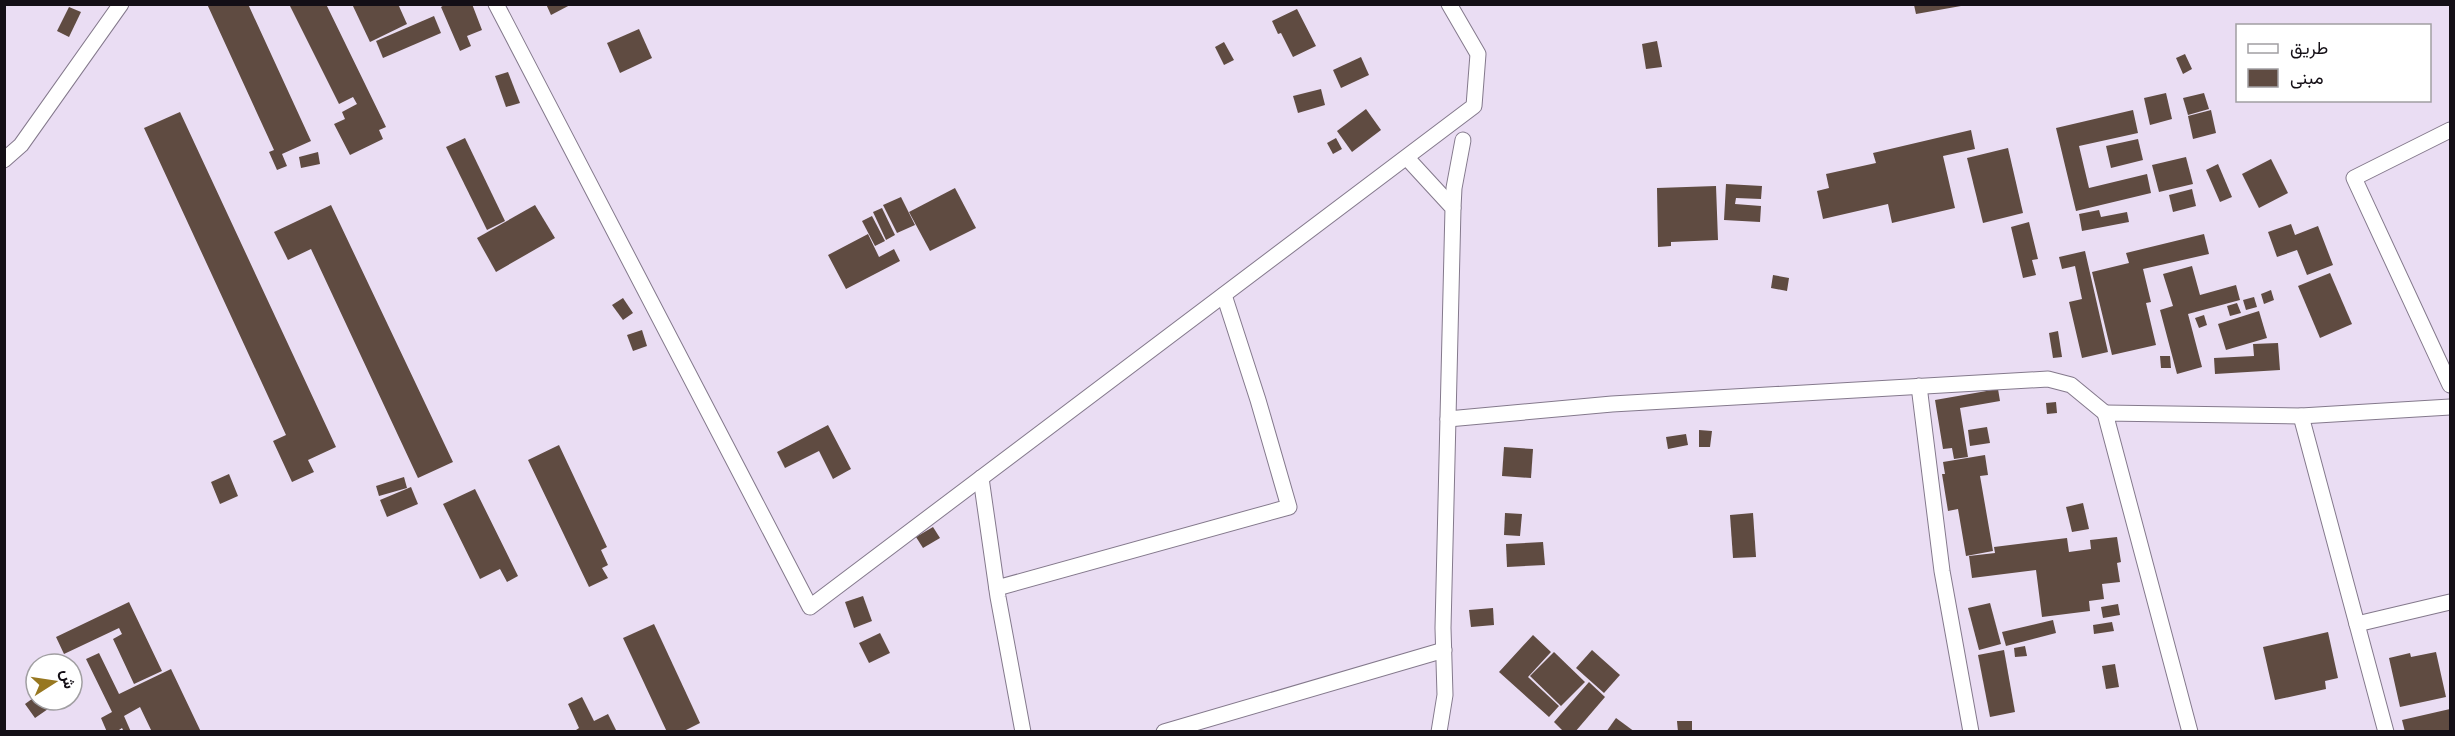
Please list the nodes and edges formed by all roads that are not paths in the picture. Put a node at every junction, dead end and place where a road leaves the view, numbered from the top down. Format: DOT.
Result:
graph roads {
  1 [pos="121,4"];
  2 [pos="496,4"];
  3 [pos="1449,4"];
  4 [pos="2451,130"];
  5 [pos="1463,140"];
  6 [pos="1407,158"];
  7 [pos="4,160"];
  8 [pos="1454,208"];
  9 [pos="1224,295"];
  10 [pos="2451,385"];
  11 [pos="1919,386"];
  12 [pos="2451,407"];
  13 [pos="2105,412"];
  14 [pos="2301,416"];
  15 [pos="1448,419"];
  16 [pos="981,478"];
  17 [pos="997,588"];
  18 [pos="2451,602"];
  19 [pos="2357,624"];
  20 [pos="1443,650"];
  21 [pos="1218,724"];
  22 [pos="1023,732"];
  23 [pos="1164,732"];
  24 [pos="1439,732"];
  25 [pos="1971,732"];
  26 [pos="2190,732"];
  27 [pos="2386,732"];
  1 -- 7 [label="street"];
  2 -- 16 [label="street"];
  3 -- 6 [label="street"];
  4 -- 10 [label="street"];
  5 -- 8 [label="street"];
  6 -- 8 [label="street"];
  6 -- 9 [label="street"];
  8 -- 15 [label="street"];
  9 -- 16 [label="street"];
  9 -- 17 [label="street"];
  11 -- 13 [label="street"];
  11 -- 15 [label="street"];
  11 -- 25 [label="street"];
  12 -- 14 [label="street"];
  13 -- 14 [label="street"];
  13 -- 26 [label="street"];
  14 -- 19 [label="street"];
  15 -- 20 [label="street"];
  16 -- 17 [label="street"];
  17 -- 22 [label="street"];
  18 -- 19 [label="street"];
  19 -- 27 [label="street"];
  20 -- 21 [label="street"];
  20 -- 24 [label="street"];
  21 -- 23 [label="street"];
}
